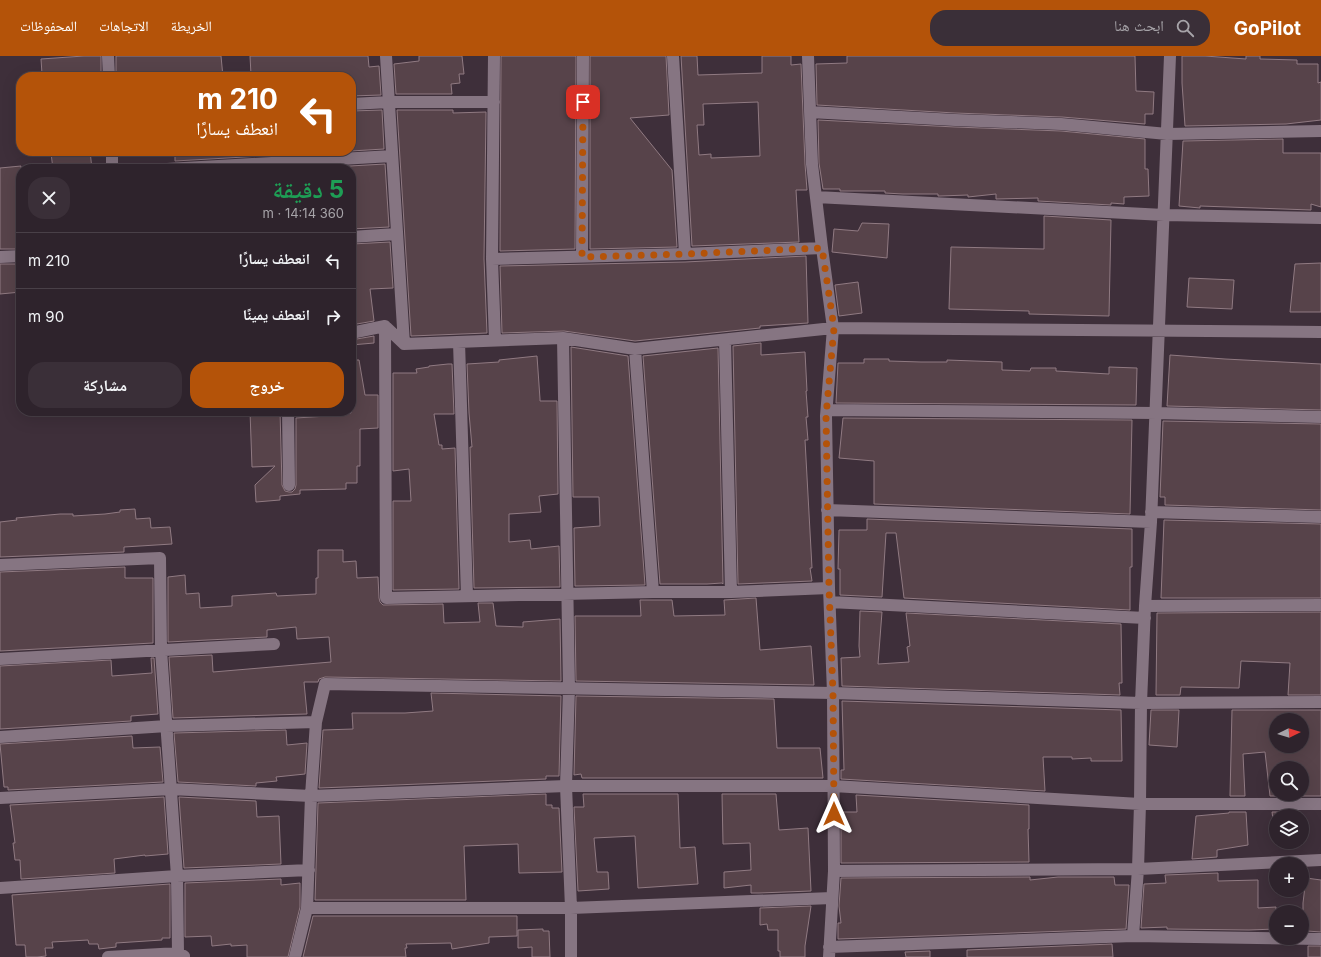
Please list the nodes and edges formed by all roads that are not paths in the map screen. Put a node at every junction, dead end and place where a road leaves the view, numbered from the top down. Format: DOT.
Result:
graph roads {
  1 [pos="108,56"];
  2 [pos="386,56"];
  3 [pos="494,56"];
  4 [pos="583,56"];
  5 [pos="674,56"];
  6 [pos="808,56"];
  7 [pos="1170,56"];
  8 [pos="109,72"];
  9 [pos="389,102"];
  10 [pos="494,102"];
  11 [pos="356,104"];
  12 [pos="810,112"];
  13 [pos="1321,131"];
  14 [pos="1167,134"];
  15 [pos="392,156"];
  16 [pos="254,164"];
  17 [pos="816,197"];
  18 [pos="1164,215"];
  19 [pos="1321,218"];
  20 [pos="396,234"];
  21 [pos="356,237"];
  22 [pos="822,248"];
  23 [pos="685,254"];
  24 [pos="16,256"];
  25 [pos="0,257"];
  26 [pos="582,257"];
  27 [pos="492,259"];
  28 [pos="385,326"];
  29 [pos="834,328"];
  30 [pos="1159,331"];
  31 [pos="1321,332"];
  32 [pos="356,333"];
  33 [pos="563,338"];
  34 [pos="495,340"];
  35 [pos="725,340"];
  36 [pos="459,342"];
  37 [pos="404,344"];
  38 [pos="635,349"];
  39 [pos="827,410"];
  40 [pos="1155,412"];
  41 [pos="288,416"];
  42 [pos="1321,417"];
  43 [pos="290,484"];
  44 [pos="828,510"];
  45 [pos="1151,517"];
  46 [pos="1321,517"];
  47 [pos="0,565"];
  48 [pos="829,588"];
  49 [pos="653,592"];
  50 [pos="731,592"];
  51 [pos="568,594"];
  52 [pos="467,596"];
  53 [pos="830,602"];
  54 [pos="1321,605"];
  55 [pos="1145,612"];
  56 [pos="274,644"];
  57 [pos="161,650"];
  58 [pos="0,660"];
  59 [pos="569,688"];
  60 [pos="833,693"];
  61 [pos="1321,702"];
  62 [pos="1141,703"];
  63 [pos="316,722"];
  64 [pos="167,726"];
  65 [pos="0,737"];
  66 [pos="566,786"];
  67 [pos="833,786"];
  68 [pos="171,789"];
  69 [pos="311,796"];
  70 [pos="0,798"];
  71 [pos="1140,804"];
  72 [pos="1321,804"];
  73 [pos="1321,860"];
  74 [pos="1138,869"];
  75 [pos="309,870"];
  76 [pos="834,871"];
  77 [pos="177,876"];
  78 [pos="0,888"];
  79 [pos="832,898"];
  80 [pos="307,908"];
  81 [pos="571,908"];
  82 [pos="1133,936"];
  83 [pos="1321,939"];
  84 [pos="829,952"];
  85 [pos="182,955"];
  86 [pos="108,957"];
  87 [pos="296,957"];
  88 [pos="571,957"];
  1 -- 8 [label="street"];
  2 -- 9 [label="street"];
  3 -- 10 [label="street"];
  4 -- 26 [label="street"];
  5 -- 23 [label="street"];
  6 -- 12 [label="street"];
  7 -- 14 [label="street"];
  9 -- 10 [label="street"];
  9 -- 11 [label="street"];
  9 -- 15 [label="street"];
  10 -- 27 [label="street"];
  12 -- 14 [label="street"];
  12 -- 17 [label="street"];
  13 -- 14 [label="street"];
  14 -- 18 [label="street"];
  15 -- 16 [label="street"];
  15 -- 20 [label="street"];
  17 -- 18 [label="street"];
  17 -- 22 [label="street"];
  18 -- 19 [label="street"];
  18 -- 30 [label="street"];
  20 -- 21 [label="street"];
  20 -- 37 [label="street"];
  22 -- 23 [label="street"];
  22 -- 29 [label="street"];
  23 -- 26 [label="street"];
  24 -- 25 [label="street"];
  26 -- 27 [label="street"];
  27 -- 34 [label="street"];
  28 -- 32 [label="street"];
  28 -- 37 [label="street"];
  28 -- 52 [label="street"];
  29 -- 30 [label="street"];
  29 -- 35 [label="street"];
  29 -- 39 [label="street"];
  30 -- 31 [label="street"];
  30 -- 40 [label="street"];
  33 -- 34 [label="street"];
  33 -- 38 [label="street"];
  33 -- 51 [label="street"];
  34 -- 36 [label="street"];
  35 -- 38 [label="street"];
  35 -- 50 [label="street"];
  36 -- 37 [label="street"];
  36 -- 52 [label="street"];
  38 -- 49 [label="street"];
  39 -- 40 [label="street"];
  39 -- 44 [label="street"];
  40 -- 42 [label="street"];
  40 -- 45 [label="street"];
  41 -- 43 [label="street"];
  44 -- 45 [label="street"];
  44 -- 48 [label="street"];
  45 -- 46 [label="street"];
  45 -- 55 [label="street"];
  47 -- 57 [label="street"];
  48 -- 50 [label="street"];
  48 -- 53 [label="street"];
  49 -- 50 [label="street"];
  49 -- 51 [label="street"];
  51 -- 52 [label="street"];
  51 -- 59 [label="street"];
  53 -- 55 [label="street"];
  53 -- 60 [label="street"];
  54 -- 55 [label="street"];
  55 -- 62 [label="street"];
  56 -- 57 [label="street"];
  57 -- 58 [label="street"];
  57 -- 64 [label="street"];
  59 -- 60 [label="street"];
  59 -- 63 [label="street"];
  59 -- 66 [label="street"];
  60 -- 62 [label="street"];
  60 -- 67 [label="street"];
  61 -- 62 [label="street"];
  62 -- 71 [label="street"];
  63 -- 64 [label="street"];
  63 -- 69 [label="street"];
  64 -- 65 [label="street"];
  64 -- 68 [label="street"];
  66 -- 67 [label="street"];
  66 -- 69 [label="street"];
  66 -- 81 [label="street"];
  67 -- 71 [label="street"];
  67 -- 76 [label="street"];
  68 -- 69 [label="street"];
  68 -- 70 [label="street"];
  68 -- 77 [label="street"];
  69 -- 75 [label="street"];
  71 -- 72 [label="street"];
  71 -- 74 [label="street"];
  73 -- 74 [label="street"];
  74 -- 76 [label="street"];
  74 -- 82 [label="street"];
  75 -- 77 [label="street"];
  75 -- 80 [label="street"];
  76 -- 79 [label="street"];
  77 -- 78 [label="street"];
  77 -- 85 [label="street"];
  79 -- 81 [label="street"];
  79 -- 84 [label="street"];
  80 -- 81 [label="street"];
  80 -- 87 [label="street"];
  81 -- 88 [label="street"];
  82 -- 83 [label="street"];
  82 -- 84 [label="street"];
  85 -- 86 [label="street"];
}
